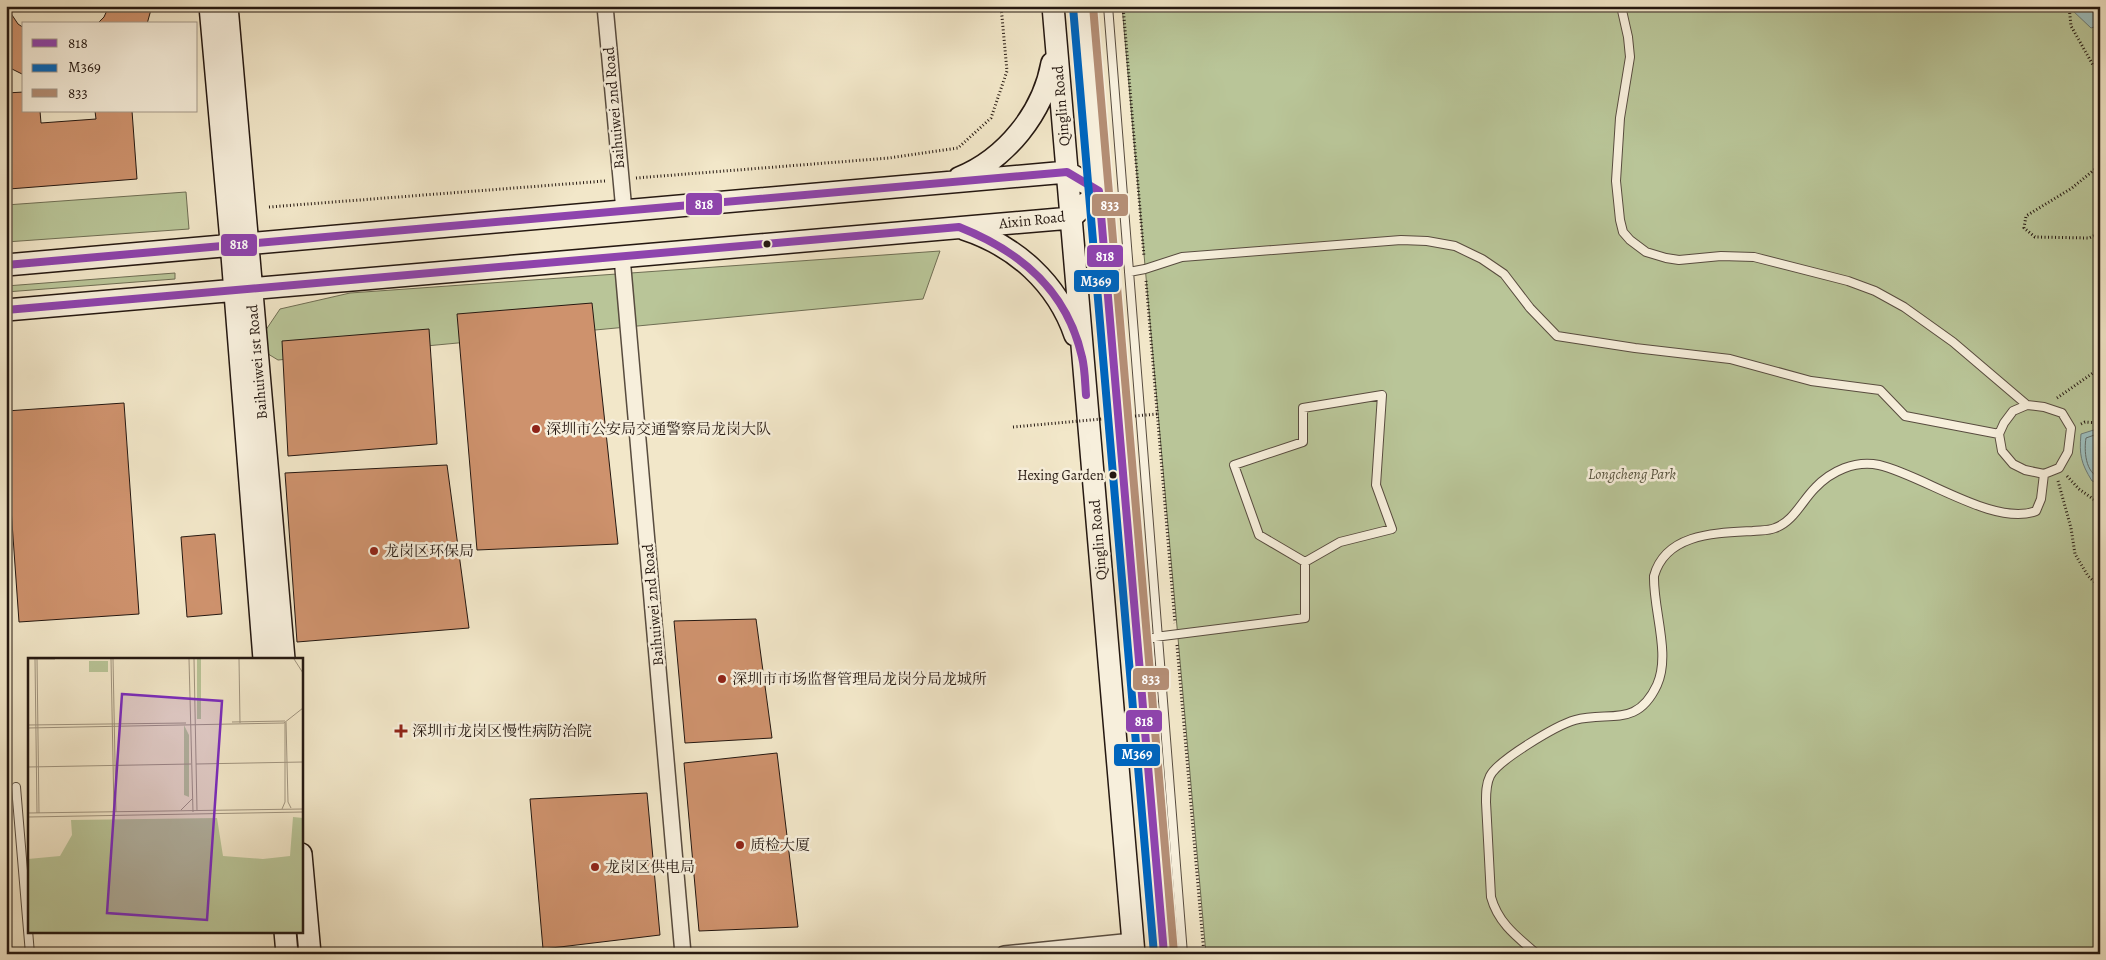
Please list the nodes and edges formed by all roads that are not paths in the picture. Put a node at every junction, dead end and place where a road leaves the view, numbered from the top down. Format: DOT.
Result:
graph roads {
  1 [pos="210,6"];
  2 [pos="226,6"];
  3 [pos="605,6"];
  4 [pos="1053,6"];
  5 [pos="1083,6"];
  6 [pos="1108,6"];
  7 [pos="1621,6"];
  8 [pos="1056,40"];
  9 [pos="1067,172"];
  10 [pos="947,182"];
  11 [pos="1099,191"];
  12 [pos="624,210"];
  13 [pos="1071,218"];
  14 [pos="959,228"];
  15 [pos="239,244"];
  16 [pos="622,257"];
  17 [pos="6,265"];
  18 [pos="1129,272"];
  19 [pos="243,289"];
  20 [pos="6,310"];
  21 [pos="1083,359"];
  22 [pos="2027,405"];
  23 [pos="1999,434"];
  24 [pos="2044,474"];
  25 [pos="1305,562"];
  26 [pos="1148,638"];
  27 [pos="264,658"];
  28 [pos="284,658"];
  29 [pos="16,788"];
  30 [pos="302,865"];
  31 [pos="28,930"];
  32 [pos="28,932"];
  33 [pos="285,932"];
  34 [pos="1133,948"];
  35 [pos="30,954"];
  36 [pos="287,954"];
  37 [pos="310,954"];
  38 [pos="683,954"];
  39 [pos="1004,954"];
  40 [pos="1164,954"];
  41 [pos="1184,954"];
  42 [pos="1537,954"];
  1 -- 15 [label="street, Baihuiwei 1st Road"];
  2 -- 15 [label="street, Baihuiwei 1st Road"];
  3 -- 12 [label="street, Baihuiwei 2nd Road"];
  4 -- 8 [label="street, Qinglin Road"];
  5 -- 11 [label="street, Qinglin Road"];
  6 -- 18 [label="lane"];
  7 -- 22 [label="lane"];
  8 -- 9 [label="street, Qinglin Road"];
  8 -- 10 [label="street"];
  9 -- 10 [label="street"];
  9 -- 11 [label="street"];
  9 -- 13 [label="street, Qinglin Road"];
  10 -- 12 [label="street"];
  11 -- 13 [label="street, Aixin Road"];
  11 -- 26 [label="street, Qinglin Road"];
  12 -- 15 [label="street"];
  13 -- 14 [label="street, Aixin Road"];
  13 -- 21 [label="street, Qinglin Road"];
  14 -- 16 [label="street, Aixin Road"];
  14 -- 21 [label="street"];
  15 -- 17 [label="street"];
  15 -- 19 [label="street, Baihuiwei 1st Road"];
  16 -- 19 [label="street, Aixin Road"];
  16 -- 38 [label="street, Baihuiwei 2nd Road"];
  18 -- 23 [label="lane"];
  18 -- 26 [label="lane"];
  19 -- 20 [label="street, Aixin Road"];
  19 -- 27 [label="street, Baihuiwei 1st Road"];
  19 -- 28 [label="street, Baihuiwei 1st Road"];
  21 -- 34 [label="street, Qinglin Road"];
  22 -- 23 [label="lane"];
  22 -- 24 [label="lane"];
  23 -- 24 [label="lane"];
  24 -- 42 [label="lane"];
  25 -- 25 [label="lane"];
  25 -- 26 [label="lane"];
  26 -- 40 [label="street, Qinglin Road"];
  26 -- 41 [label="lane"];
  29 -- 31 [label="lane"];
  30 -- 37 [label="street"];
  32 -- 35 [label="lane"];
  33 -- 36 [label="street"];
  34 -- 39 [label="street"];
}
